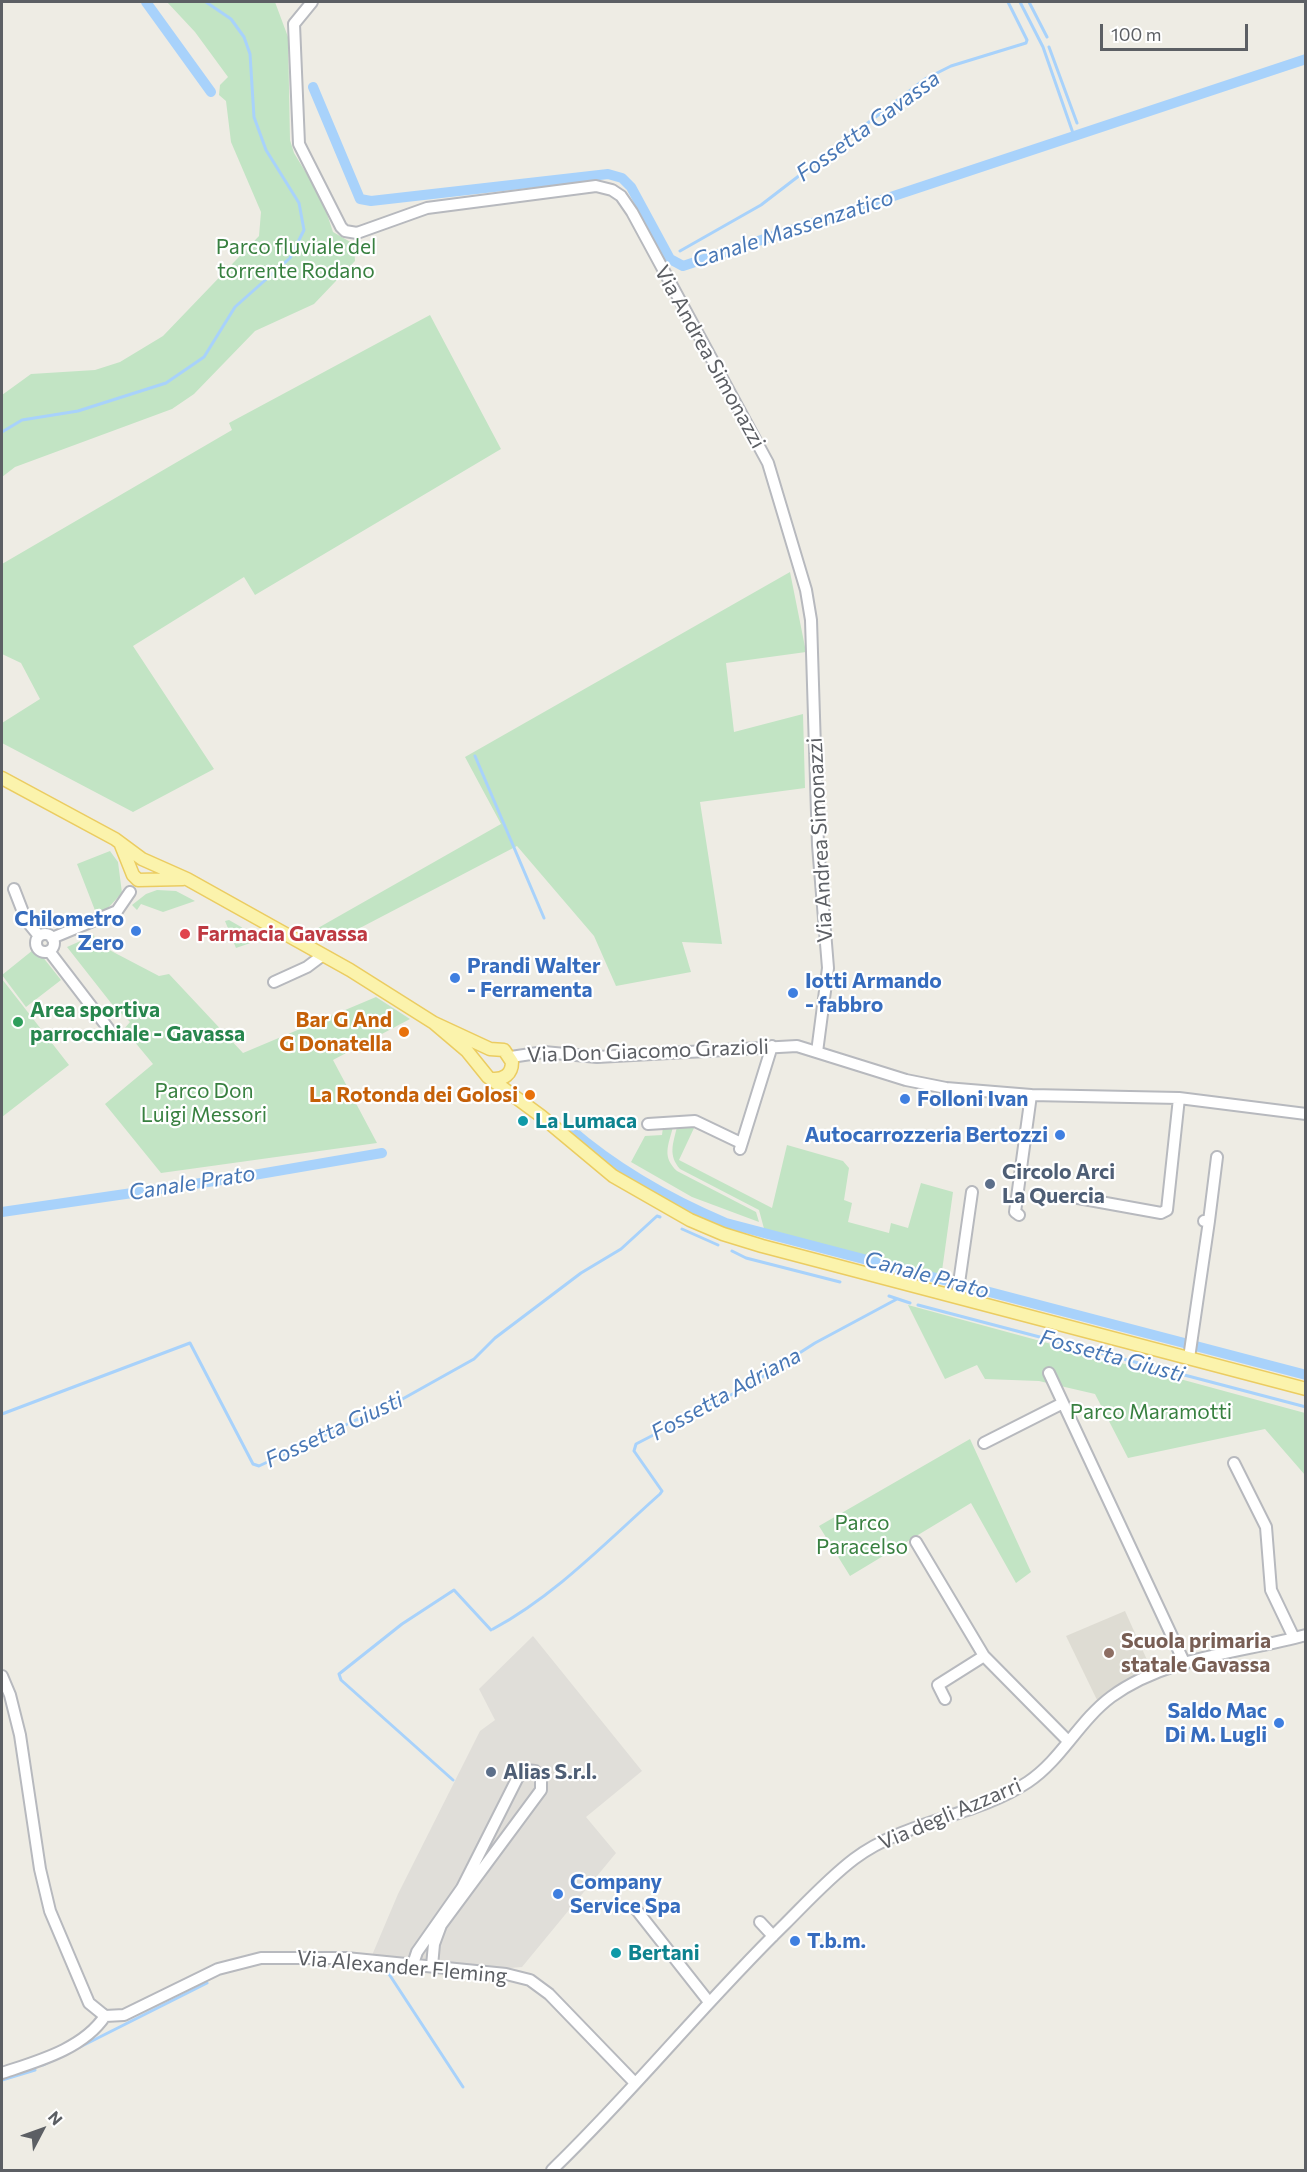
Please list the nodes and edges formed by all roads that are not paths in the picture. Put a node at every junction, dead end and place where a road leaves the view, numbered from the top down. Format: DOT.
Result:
graph roads {
  1 [pos="312,2"];
  2 [pos="2,778"];
  3 [pos="115,839"];
  4 [pos="146,862"];
  5 [pos="138,877"];
  6 [pos="187,879"];
  7 [pos="14,889"];
  8 [pos="39,936"];
  9 [pos="52,938"];
  10 [pos="49,951"];
  11 [pos="322,955"];
  12 [pos="274,982"];
  13 [pos="434,1023"];
  14 [pos="111,1032"];
  15 [pos="772,1046"];
  16 [pos="490,1049"];
  17 [pos="817,1052"];
  18 [pos="511,1057"];
  19 [pos="480,1065"];
  20 [pos="510,1072"];
  21 [pos="492,1079"];
  22 [pos="1031,1095"];
  23 [pos="1179,1098"];
  24 [pos="526,1104"];
  25 [pos="1305,1114"];
  26 [pos="648,1124"];
  27 [pos="1217,1157"];
  28 [pos="972,1192"];
  29 [pos="1078,1198"];
  30 [pos="1019,1215"];
  31 [pos="957,1292"];
  32 [pos="1191,1350"];
  33 [pos="1049,1373"];
  34 [pos="1305,1389"];
  35 [pos="1063,1402"];
  36 [pos="984,1443"];
  37 [pos="1234,1463"];
  38 [pos="916,1542"];
  39 [pos="1305,1635"];
  40 [pos="1294,1638"];
  41 [pos="984,1656"];
  42 [pos="1185,1664"];
  43 [pos="2,1676"];
  44 [pos="945,1699"];
  45 [pos="1068,1741"];
  46 [pos="635,1908"];
  47 [pos="760,1922"];
  48 [pos="773,1936"];
  49 [pos="413,1964"];
  50 [pos="432,1966"];
  51 [pos="709,2002"];
  52 [pos="105,2016"];
  53 [pos="2,2073"];
  54 [pos="634,2083"];
  55 [pos="552,2170"];
  1 -- 17 [label="street, Via Andrea Simonazzi"];
  2 -- 3 [label="main road"];
  3 -- 4 [label="main road"];
  3 -- 5 [label="main road"];
  4 -- 5 [label="main road"];
  4 -- 5 [label="main road"];
  4 -- 6 [label="main road"];
  5 -- 6 [label="main road"];
  5 -- 9 [label="street"];
  6 -- 11 [label="main road"];
  7 -- 8 [label="street"];
  8 -- 9 [label="street"];
  8 -- 10 [label="street"];
  9 -- 10 [label="street"];
  10 -- 14 [label="street"];
  11 -- 12 [label="street"];
  11 -- 13 [label="main road"];
  13 -- 16 [label="main road"];
  13 -- 19 [label="main road"];
  15 -- 17 [label="street, Via Don Giacomo Grazioli"];
  15 -- 18 [label="street, Via Don Giacomo Grazioli"];
  15 -- 26 [label="street"];
  16 -- 18 [label="main road"];
  16 -- 19 [label="main road"];
  17 -- 22 [label="street, Via Don Giacomo Grazioli"];
  18 -- 20 [label="main road"];
  19 -- 21 [label="main road"];
  20 -- 21 [label="main road"];
  20 -- 24 [label="main road"];
  21 -- 24 [label="main road"];
  22 -- 23 [label="street, Via Don Giacomo Grazioli"];
  22 -- 30 [label="street"];
  23 -- 25 [label="street, Via Don Giacomo Grazioli"];
  23 -- 29 [label="street"];
  24 -- 31 [label="main road"];
  27 -- 32 [label="street"];
  28 -- 31 [label="street"];
  31 -- 32 [label="main road"];
  32 -- 34 [label="main road"];
  33 -- 35 [label="street"];
  35 -- 36 [label="street"];
  35 -- 42 [label="street"];
  37 -- 40 [label="street"];
  38 -- 41 [label="street"];
  39 -- 40 [label="street, Via degli Azzarri"];
  40 -- 42 [label="street, Via degli Azzarri"];
  41 -- 44 [label="street"];
  41 -- 45 [label="street"];
  42 -- 45 [label="street, Via degli Azzarri"];
  43 -- 52 [label="street"];
  45 -- 48 [label="street, Via degli Azzarri"];
  46 -- 51 [label="street"];
  47 -- 48 [label="street"];
  48 -- 51 [label="street, Via degli Azzarri"];
  49 -- 50 [label="street, Via Alexander Fleming"];
  49 -- 50 [label="street"];
  49 -- 52 [label="street, Via Alexander Fleming"];
  50 -- 54 [label="street, Via Alexander Fleming"];
  51 -- 54 [label="street, Via degli Azzarri"];
  52 -- 53 [label="street"];
  54 -- 55 [label="street, Via degli Azzarri"];
}
